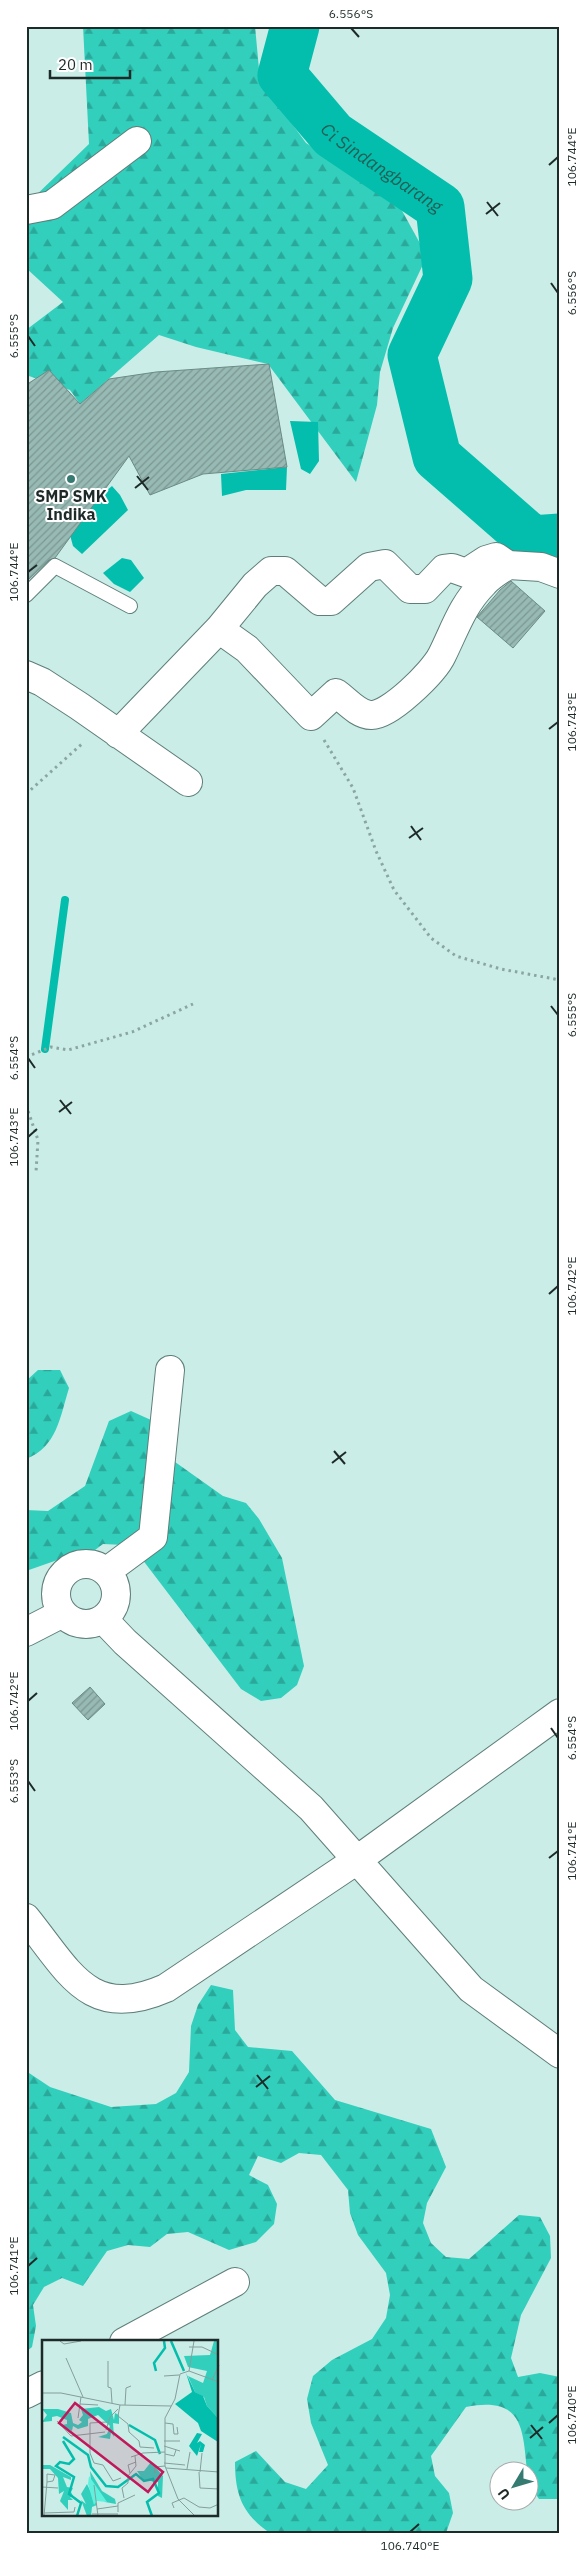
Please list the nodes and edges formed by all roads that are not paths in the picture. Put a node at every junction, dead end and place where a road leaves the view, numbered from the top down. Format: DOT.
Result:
graph roads {
  1 [pos="137,141"];
  2 [pos="26,210"];
  3 [pos="508,565"];
  4 [pos="560,574"];
  5 [pos="26,595"];
  6 [pos="130,606"];
  7 [pos="219,629"];
  8 [pos="26,675"];
  9 [pos="110,729"];
  10 [pos="188,782"];
  11 [pos="170,1370"];
  12 [pos="107,1570"];
  13 [pos="61,1614"];
  14 [pos="104,1620"];
  15 [pos="26,1632"];
  16 [pos="560,1713"];
  17 [pos="357,1860"];
  18 [pos="26,1918"];
  19 [pos="560,2054"];
  20 [pos="235,2282"];
  21 [pos="128,2340"];
  22 [pos="42,2386"];
  23 [pos="26,2394"];
  1 -- 2 [label="street"];
  3 -- 4 [label="street"];
  3 -- 7 [label="street"];
  3 -- 7 [label="street"];
  5 -- 6 [label="lane"];
  7 -- 9 [label="street"];
  8 -- 9 [label="street"];
  9 -- 10 [label="street"];
  11 -- 12 [label="street"];
  12 -- 13 [label="street"];
  12 -- 14 [label="street"];
  13 -- 14 [label="street"];
  13 -- 15 [label="street"];
  14 -- 17 [label="street"];
  16 -- 17 [label="street"];
  17 -- 18 [label="street"];
  17 -- 19 [label="street"];
  20 -- 21 [label="street"];
  22 -- 23 [label="street"];
}
